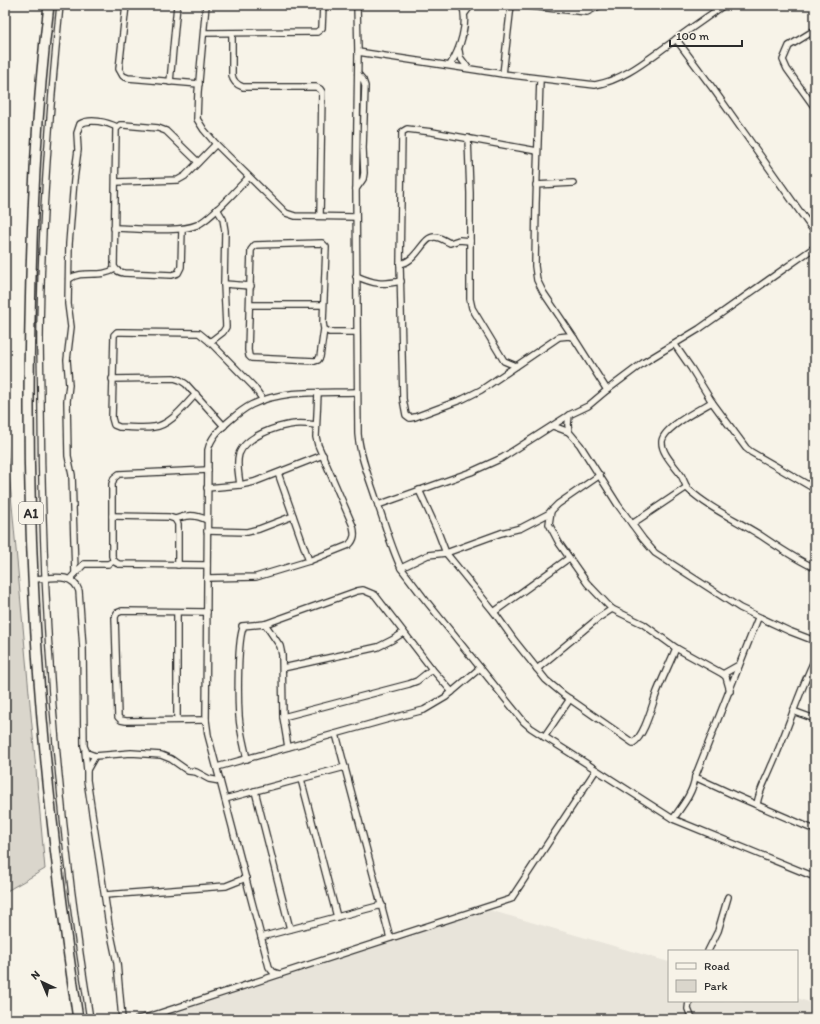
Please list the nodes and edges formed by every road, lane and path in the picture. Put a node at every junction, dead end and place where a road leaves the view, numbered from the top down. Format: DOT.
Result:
graph roads {
  1 [pos="49,5"];
  2 [pos="60,5"];
  3 [pos="126,5"];
  4 [pos="177,5"];
  5 [pos="206,5"];
  6 [pos="323,5"];
  7 [pos="357,5"];
  8 [pos="462,5"];
  9 [pos="471,5"];
  10 [pos="511,5"];
  11 [pos="518,5"];
  12 [pos="601,5"];
  13 [pos="724,5"];
  14 [pos="465,13"];
  15 [pos="815,30"];
  16 [pos="204,33"];
  17 [pos="232,33"];
  18 [pos="676,39"];
  19 [pos="459,51"];
  20 [pos="358,52"];
  21 [pos="450,65"];
  22 [pos="468,68"];
  23 [pos="358,74"];
  24 [pos="503,74"];
  25 [pos="540,79"];
  26 [pos="170,82"];
  27 [pos="199,84"];
  28 [pos="815,108"];
  29 [pos="357,114"];
  30 [pos="364,115"];
  31 [pos="118,127"];
  32 [pos="468,138"];
  33 [pos="216,144"];
  34 [pos="537,151"];
  35 [pos="198,162"];
  36 [pos="249,177"];
  37 [pos="116,182"];
  38 [pos="573,183"];
  39 [pos="536,184"];
  40 [pos="356,190"];
  41 [pos="217,209"];
  42 [pos="815,213"];
  43 [pos="320,216"];
  44 [pos="356,217"];
  45 [pos="810,225"];
  46 [pos="114,228"];
  47 [pos="182,229"];
  48 [pos="815,233"];
  49 [pos="470,241"];
  50 [pos="815,247"];
  51 [pos="400,264"];
  52 [pos="115,269"];
  53 [pos="356,276"];
  54 [pos="69,279"];
  55 [pos="401,281"];
  56 [pos="224,284"];
  57 [pos="251,286"];
  58 [pos="250,305"];
  59 [pos="323,305"];
  60 [pos="564,324"];
  61 [pos="324,329"];
  62 [pos="356,332"];
  63 [pos="559,338"];
  64 [pos="574,338"];
  65 [pos="210,342"];
  66 [pos="675,344"];
  67 [pos="504,361"];
  68 [pos="516,366"];
  69 [pos="502,377"];
  70 [pos="112,379"];
  71 [pos="607,390"];
  72 [pos="356,392"];
  73 [pos="318,393"];
  74 [pos="196,394"];
  75 [pos="262,400"];
  76 [pos="712,402"];
  77 [pos="569,415"];
  78 [pos="316,425"];
  79 [pos="224,426"];
  80 [pos="553,426"];
  81 [pos="569,432"];
  82 [pos="323,456"];
  83 [pos="208,470"];
  84 [pos="278,473"];
  85 [pos="600,475"];
  86 [pos="240,485"];
  87 [pos="687,487"];
  88 [pos="207,488"];
  89 [pos="815,489"];
  90 [pos="419,490"];
  91 [pos="378,505"];
  92 [pos="551,511"];
  93 [pos="112,516"];
  94 [pos="293,516"];
  95 [pos="175,519"];
  96 [pos="207,520"];
  97 [pos="537,520"];
  98 [pos="549,524"];
  99 [pos="632,524"];
  100 [pos="207,531"];
  101 [pos="446,553"];
  102 [pos="569,558"];
  103 [pos="114,561"];
  104 [pos="309,561"];
  105 [pos="178,565"];
  106 [pos="207,565"];
  107 [pos="401,568"];
  108 [pos="815,568"];
  109 [pos="75,573"];
  110 [pos="207,578"];
  111 [pos="33,579"];
  112 [pos="45,579"];
  113 [pos="70,579"];
  114 [pos="612,609"];
  115 [pos="177,612"];
  116 [pos="207,612"];
  117 [pos="494,612"];
  118 [pos="758,618"];
  119 [pos="265,624"];
  120 [pos="404,633"];
  121 [pos="815,641"];
  122 [pos="676,648"];
  123 [pos="815,659"];
  124 [pos="739,664"];
  125 [pos="283,668"];
  126 [pos="480,668"];
  127 [pos="537,669"];
  128 [pos="432,670"];
  129 [pos="723,674"];
  130 [pos="452,692"];
  131 [pos="730,692"];
  132 [pos="570,699"];
  133 [pos="793,711"];
  134 [pos="284,717"];
  135 [pos="815,719"];
  136 [pos="177,720"];
  137 [pos="206,720"];
  138 [pos="336,734"];
  139 [pos="544,737"];
  140 [pos="288,747"];
  141 [pos="85,750"];
  142 [pos="95,756"];
  143 [pos="247,760"];
  144 [pos="217,767"];
  145 [pos="345,767"];
  146 [pos="87,770"];
  147 [pos="596,770"];
  148 [pos="695,776"];
  149 [pos="301,779"];
  150 [pos="220,781"];
  151 [pos="255,791"];
  152 [pos="225,799"];
  153 [pos="757,804"];
  154 [pos="673,819"];
  155 [pos="815,830"];
  156 [pos="815,877"];
  157 [pos="246,878"];
  158 [pos="105,895"];
  159 [pos="728,897"];
  160 [pos="382,905"];
  161 [pos="337,917"];
  162 [pos="290,929"];
  163 [pos="261,936"];
  164 [pos="390,938"];
  165 [pos="708,950"];
  166 [pos="279,974"];
  167 [pos="688,1002"];
  168 [pos="78,1019"];
  169 [pos="90,1019"];
  170 [pos="122,1019"];
  171 [pos="138,1019"];
  172 [pos="692,1019"];
  1 -- 111 [label="highway, A1"];
  2 -- 112 [label="street"];
  3 -- 26 [label="street"];
  4 -- 26 [label="street"];
  5 -- 16 [label="street"];
  6 -- 17 [label="street"];
  7 -- 20 [label="street"];
  8 -- 14 [label="street"];
  9 -- 14 [label="street"];
  10 -- 24 [label="street"];
  11 -- 12 [label="street"];
  13 -- 18 [label="street"];
  14 -- 19 [label="street"];
  15 -- 28 [label="street"];
  16 -- 17 [label="street"];
  16 -- 27 [label="street"];
  17 -- 43 [label="street"];
  18 -- 25 [label="street"];
  18 -- 45 [label="street"];
  19 -- 21 [label="street"];
  19 -- 22 [label="street"];
  20 -- 21 [label="street"];
  20 -- 23 [label="street"];
  21 -- 22 [label="street"];
  22 -- 24 [label="street"];
  23 -- 29 [label="street"];
  23 -- 30 [label="street"];
  24 -- 25 [label="street"];
  25 -- 34 [label="street"];
  26 -- 27 [label="street"];
  27 -- 33 [label="street"];
  29 -- 30 [label="street"];
  29 -- 40 [label="street"];
  30 -- 40 [label="street"];
  31 -- 35 [label="street"];
  31 -- 37 [label="street"];
  31 -- 54 [label="street"];
  32 -- 34 [label="street"];
  32 -- 49 [label="street"];
  32 -- 51 [label="street"];
  33 -- 35 [label="street"];
  33 -- 36 [label="street"];
  34 -- 39 [label="street"];
  35 -- 37 [label="street"];
  36 -- 41 [label="street"];
  36 -- 43 [label="street"];
  37 -- 46 [label="street"];
  38 -- 39 [label="street"];
  39 -- 60 [label="street"];
  40 -- 44 [label="street"];
  41 -- 47 [label="street"];
  41 -- 56 [label="street"];
  42 -- 45 [label="street"];
  43 -- 44 [label="street"];
  44 -- 53 [label="street"];
  45 -- 48 [label="street"];
  46 -- 47 [label="street"];
  46 -- 52 [label="street"];
  47 -- 52 [label="street"];
  49 -- 51 [label="street"];
  49 -- 67 [label="street"];
  50 -- 66 [label="street"];
  51 -- 55 [label="street"];
  52 -- 54 [label="street"];
  53 -- 55 [label="street"];
  53 -- 62 [label="street"];
  54 -- 109 [label="street"];
  55 -- 69 [label="street"];
  56 -- 57 [label="street"];
  56 -- 65 [label="street"];
  57 -- 58 [label="street"];
  57 -- 59 [label="street"];
  58 -- 59 [label="street"];
  58 -- 61 [label="street"];
  59 -- 61 [label="street"];
  60 -- 63 [label="street"];
  60 -- 64 [label="street"];
  61 -- 62 [label="street"];
  62 -- 72 [label="street"];
  63 -- 64 [label="street"];
  63 -- 68 [label="street"];
  64 -- 71 [label="street"];
  65 -- 70 [label="street"];
  65 -- 75 [label="street"];
  66 -- 71 [label="street"];
  66 -- 76 [label="street"];
  67 -- 68 [label="street"];
  67 -- 69 [label="street"];
  68 -- 69 [label="street"];
  70 -- 74 [label="street"];
  70 -- 74 [label="street"];
  71 -- 77 [label="street"];
  72 -- 73 [label="street"];
  72 -- 91 [label="street"];
  73 -- 75 [label="street"];
  73 -- 78 [label="street"];
  74 -- 79 [label="street"];
  75 -- 79 [label="street"];
  76 -- 87 [label="street"];
  76 -- 89 [label="street"];
  77 -- 80 [label="street"];
  77 -- 81 [label="street"];
  78 -- 82 [label="street"];
  78 -- 86 [label="street"];
  79 -- 83 [label="street"];
  80 -- 81 [label="street"];
  80 -- 90 [label="street"];
  81 -- 85 [label="street"];
  82 -- 84 [label="street"];
  82 -- 104 [label="street"];
  83 -- 88 [label="street"];
  83 -- 93 [label="street"];
  84 -- 86 [label="street"];
  84 -- 94 [label="street"];
  85 -- 92 [label="street"];
  85 -- 99 [label="street"];
  86 -- 88 [label="street"];
  87 -- 99 [label="street"];
  87 -- 108 [label="street"];
  88 -- 96 [label="street"];
  90 -- 91 [label="street"];
  90 -- 101 [label="street"];
  91 -- 107 [label="street"];
  92 -- 97 [label="street"];
  92 -- 98 [label="street"];
  93 -- 95 [label="street"];
  93 -- 103 [label="street"];
  94 -- 100 [label="street"];
  94 -- 104 [label="street"];
  95 -- 96 [label="street"];
  95 -- 105 [label="street"];
  96 -- 100 [label="street"];
  97 -- 98 [label="street"];
  97 -- 101 [label="street"];
  98 -- 102 [label="street"];
  99 -- 118 [label="street"];
  100 -- 106 [label="street"];
  101 -- 107 [label="street"];
  101 -- 117 [label="street"];
  102 -- 114 [label="street"];
  102 -- 117 [label="street"];
  103 -- 105 [label="street"];
  103 -- 109 [label="street"];
  104 -- 110 [label="street"];
  105 -- 106 [label="street"];
  106 -- 110 [label="street"];
  107 -- 126 [label="street"];
  109 -- 113 [label="street"];
  110 -- 116 [label="street"];
  111 -- 112 [label="street"];
  111 -- 168 [label="highway, A1"];
  112 -- 113 [label="street"];
  112 -- 169 [label="street"];
  113 -- 141 [label="street"];
  114 -- 122 [label="street"];
  114 -- 127 [label="street"];
  115 -- 116 [label="street"];
  115 -- 136 [label="street"];
  115 -- 136 [label="street"];
  116 -- 137 [label="street"];
  117 -- 127 [label="street"];
  118 -- 121 [label="street"];
  118 -- 124 [label="street"];
  119 -- 120 [label="street"];
  119 -- 125 [label="street"];
  119 -- 143 [label="street"];
  120 -- 125 [label="street"];
  120 -- 128 [label="street"];
  122 -- 129 [label="street"];
  122 -- 132 [label="street"];
  123 -- 133 [label="street"];
  124 -- 129 [label="street"];
  124 -- 131 [label="street"];
  125 -- 134 [label="street"];
  126 -- 130 [label="street"];
  126 -- 139 [label="street"];
  127 -- 132 [label="street"];
  128 -- 130 [label="street"];
  128 -- 134 [label="street"];
  129 -- 131 [label="street"];
  130 -- 138 [label="street"];
  131 -- 148 [label="street"];
  132 -- 139 [label="street"];
  133 -- 135 [label="street"];
  133 -- 153 [label="street"];
  134 -- 140 [label="street"];
  136 -- 137 [label="street"];
  137 -- 144 [label="street"];
  138 -- 140 [label="street"];
  138 -- 145 [label="street"];
  139 -- 147 [label="street"];
  140 -- 143 [label="street"];
  141 -- 142 [label="street"];
  141 -- 146 [label="street"];
  142 -- 146 [label="street"];
  142 -- 150 [label="street"];
  143 -- 144 [label="street"];
  144 -- 150 [label="street"];
  145 -- 149 [label="street"];
  145 -- 160 [label="street"];
  146 -- 158 [label="street"];
  147 -- 154 [label="street"];
  147 -- 164 [label="street"];
  148 -- 153 [label="street"];
  148 -- 154 [label="street"];
  149 -- 151 [label="street"];
  149 -- 161 [label="street"];
  150 -- 152 [label="street"];
  151 -- 152 [label="street"];
  151 -- 162 [label="street"];
  152 -- 157 [label="street"];
  153 -- 155 [label="street"];
  154 -- 156 [label="street"];
  157 -- 158 [label="street"];
  157 -- 163 [label="street"];
  158 -- 170 [label="street"];
  159 -- 165 [label="street"];
  160 -- 161 [label="street"];
  160 -- 164 [label="street"];
  161 -- 162 [label="street"];
  162 -- 163 [label="street"];
  163 -- 166 [label="street"];
  164 -- 166 [label="street"];
  166 -- 171 [label="street"];
  167 -- 172 [label="street"];
}
